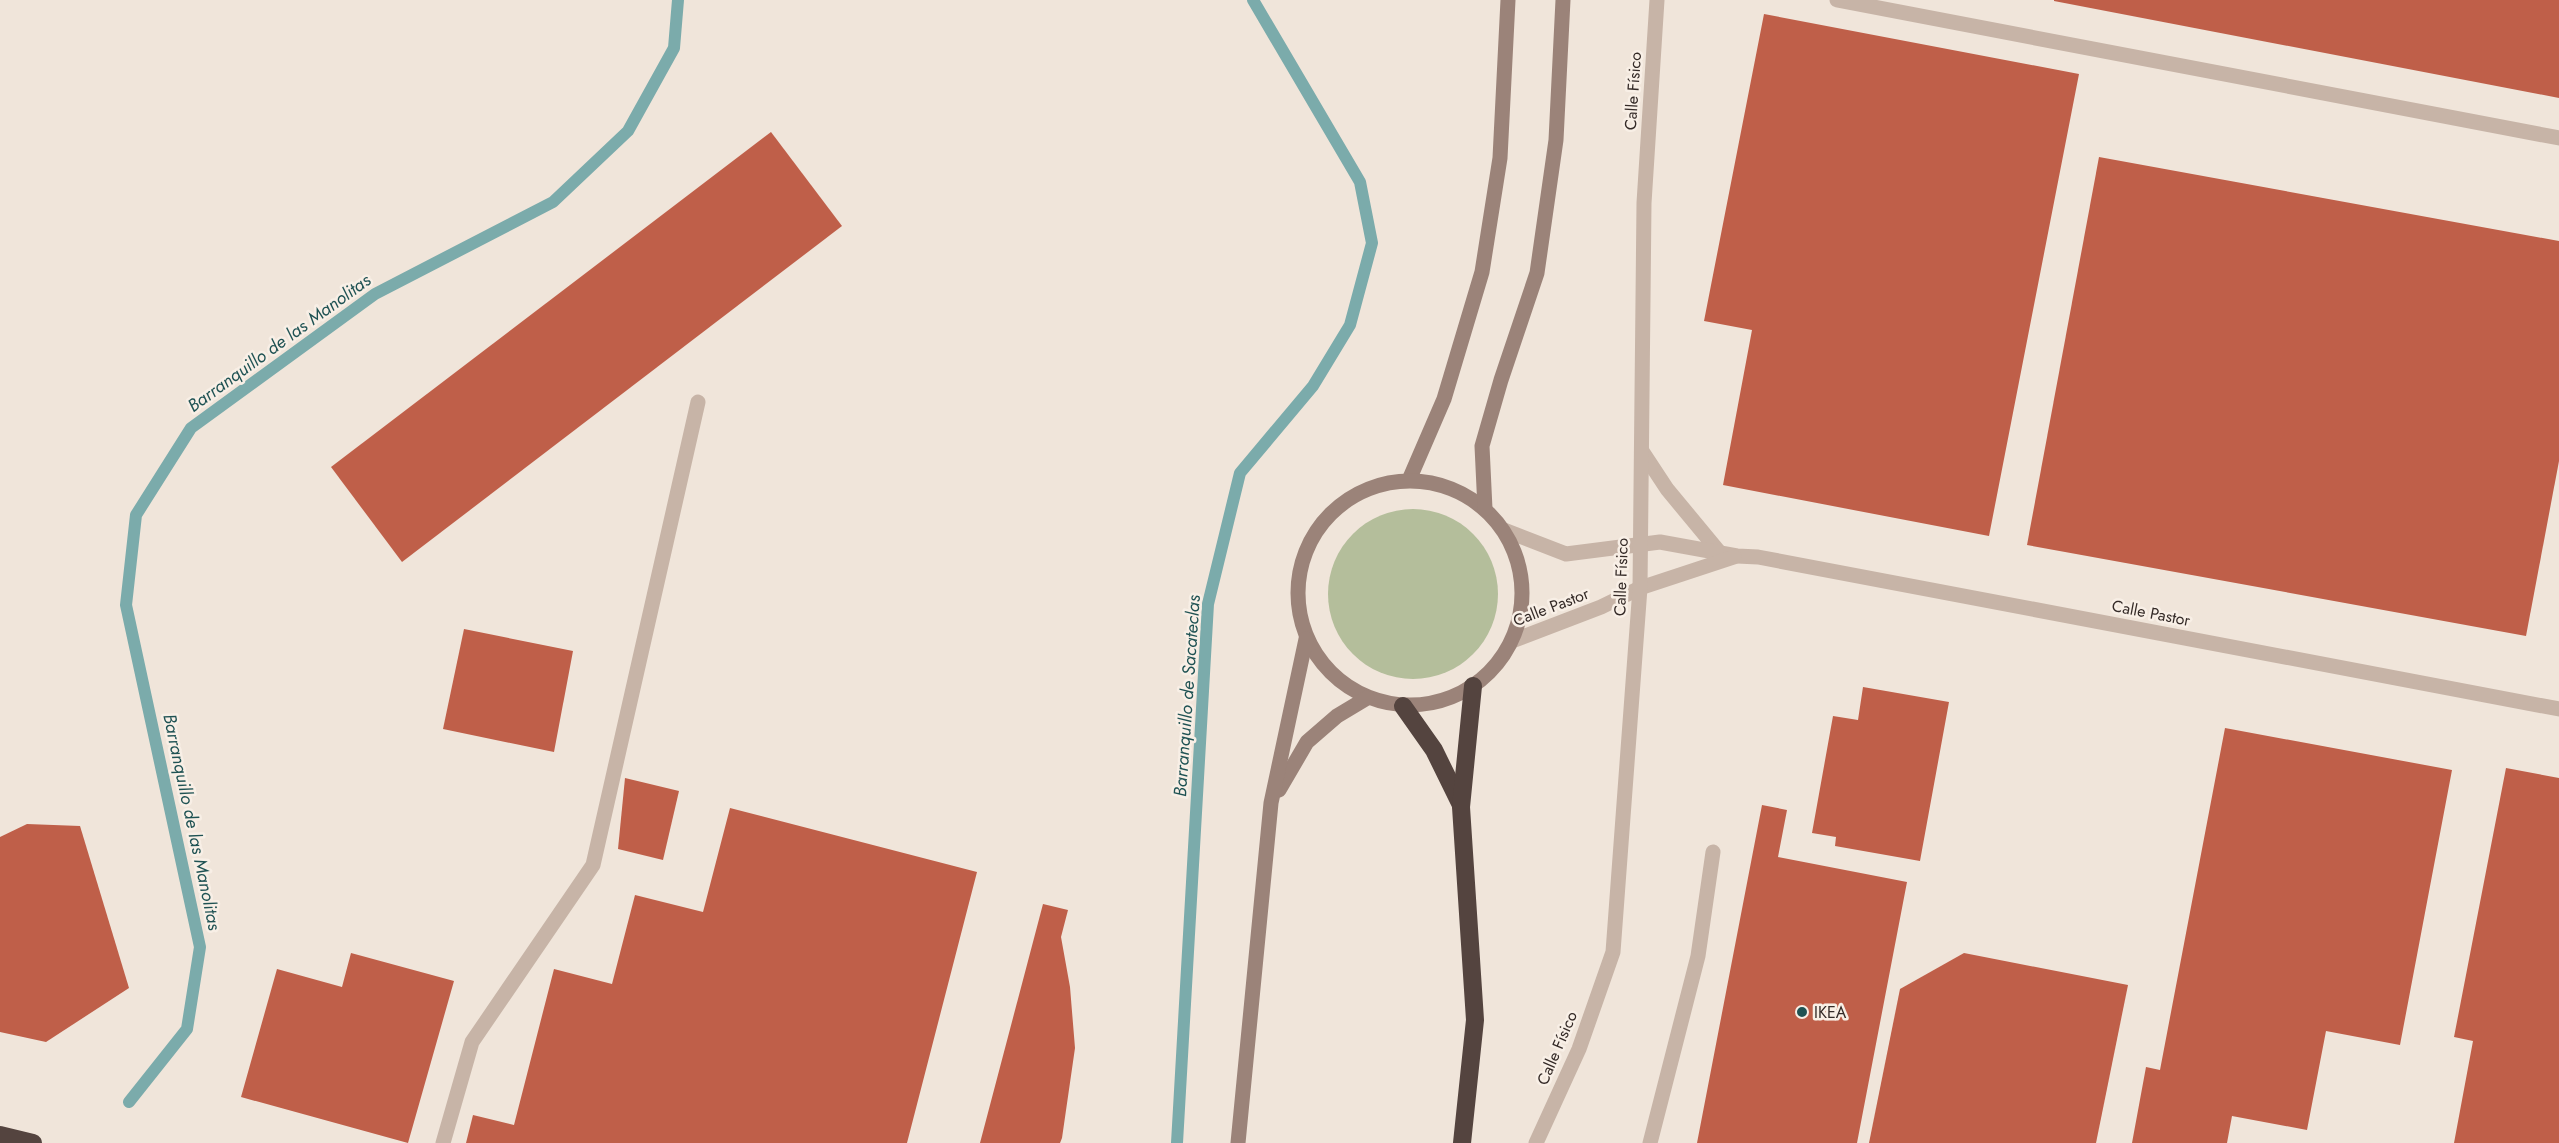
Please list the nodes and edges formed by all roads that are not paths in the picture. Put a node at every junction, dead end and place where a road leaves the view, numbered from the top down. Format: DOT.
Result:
graph roads {
  1 [pos="1508,0"];
  2 [pos="1563,0"];
  3 [pos="1657,0"];
  4 [pos="1837,0"];
  5 [pos="2559,138"];
  6 [pos="698,402"];
  7 [pos="1642,450"];
  8 [pos="1409,480"];
  9 [pos="1485,509"];
  10 [pos="1504,530"];
  11 [pos="1641,544"];
  12 [pos="1720,553"];
  13 [pos="1737,556"];
  14 [pos="1640,588"];
  15 [pos="1306,639"];
  16 [pos="1512,641"];
  17 [pos="1473,687"];
  18 [pos="1367,698"];
  19 [pos="1404,706"];
  20 [pos="2559,709"];
  21 [pos="1271,803"];
  22 [pos="1461,807"];
  23 [pos="1713,852"];
  24 [pos="0,1135"];
  25 [pos="1536,1141"];
  26 [pos="33,1143"];
  27 [pos="443,1143"];
  28 [pos="1238,1143"];
  29 [pos="1462,1143"];
  30 [pos="1650,1143"];
  1 -- 8 [label="street"];
  2 -- 9 [label="street"];
  3 -- 7 [label="street, Calle Físico"];
  4 -- 5 [label="street"];
  6 -- 27 [label="street"];
  7 -- 11 [label="street, Calle Físico"];
  7 -- 12 [label="street"];
  8 -- 9 [label="street"];
  8 -- 15 [label="street"];
  9 -- 10 [label="street"];
  10 -- 11 [label="street, Calle Pastor"];
  10 -- 16 [label="street"];
  11 -- 12 [label="street, Calle Pastor"];
  11 -- 14 [label="street, Calle Físico"];
  12 -- 13 [label="street, Calle Pastor"];
  13 -- 14 [label="street, Calle Pastor"];
  13 -- 20 [label="street, Calle Pastor"];
  14 -- 16 [label="street, Calle Pastor"];
  14 -- 25 [label="street, Calle Físico"];
  15 -- 18 [label="street"];
  15 -- 21 [label="street"];
  16 -- 17 [label="street"];
  17 -- 19 [label="street"];
  17 -- 22 [label="highway"];
  18 -- 19 [label="street"];
  18 -- 21 [label="street"];
  19 -- 22 [label="highway"];
  21 -- 28 [label="street"];
  22 -- 29 [label="highway"];
  23 -- 30 [label="street"];
  24 -- 26 [label="highway"];
}
